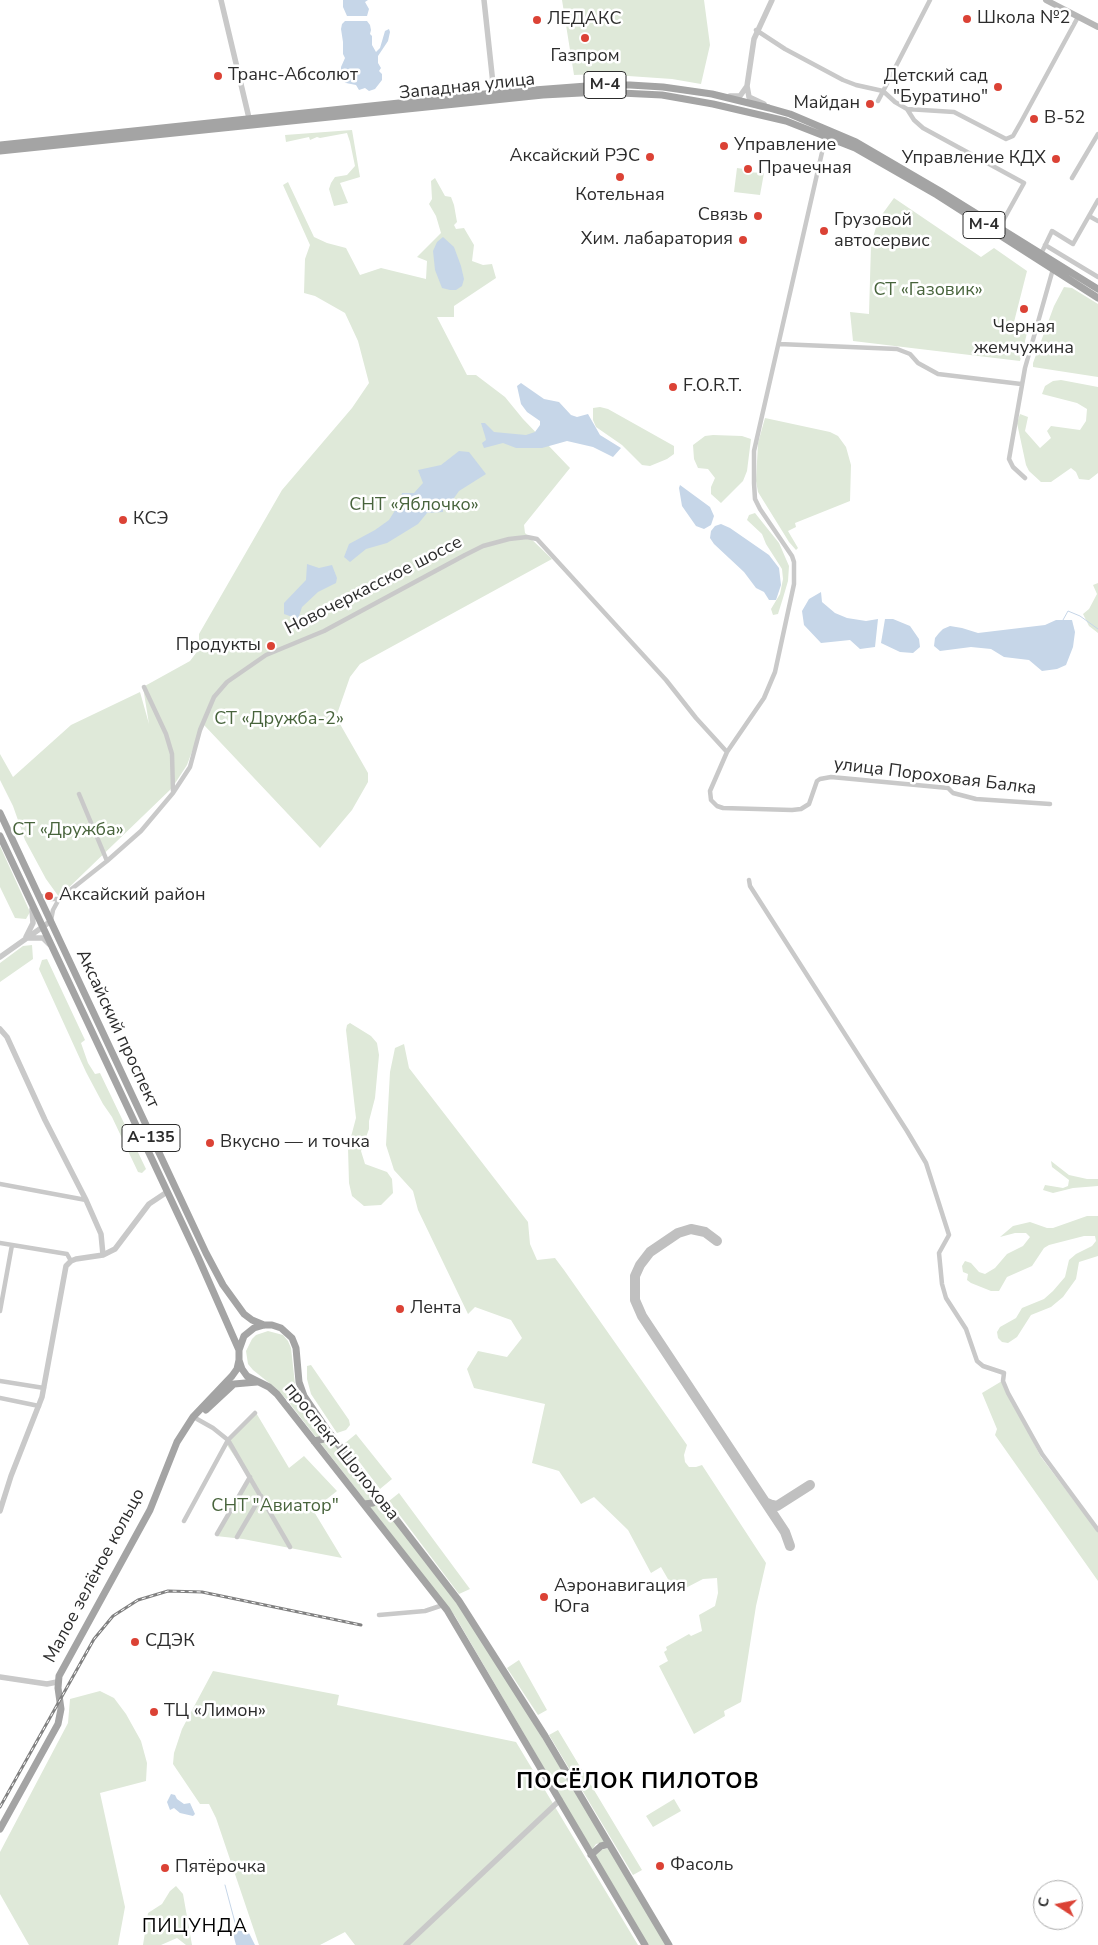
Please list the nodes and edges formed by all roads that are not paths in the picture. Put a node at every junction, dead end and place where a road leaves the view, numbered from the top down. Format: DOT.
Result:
graph roads {
  1 [pos="221,0"];
  2 [pos="484,0"];
  3 [pos="772,0"];
  4 [pos="930,0"];
  5 [pos="1046,0"];
  6 [pos="1053,0"];
  7 [pos="1078,17"];
  8 [pos="1098,23"];
  9 [pos="1098,27"];
  10 [pos="756,30"];
  11 [pos="747,86"];
  12 [pos="883,91"];
  13 [pos="494,93"];
  14 [pos="712,95"];
  15 [pos="878,102"];
  16 [pos="769,108"];
  17 [pos="908,109"];
  18 [pos="248,118"];
  19 [pos="1098,134"];
  20 [pos="834,139"];
  21 [pos="0,145"];
  22 [pos="0,151"];
  23 [pos="1072,178"];
  24 [pos="1098,200"];
  25 [pos="1089,216"];
  26 [pos="1098,220"];
  27 [pos="999,228"];
  28 [pos="1045,245"];
  29 [pos="1041,254"];
  30 [pos="1053,269"];
  31 [pos="1098,277"];
  32 [pos="1098,289"];
  33 [pos="1098,298"];
  34 [pos="779,344"];
  35 [pos="1022,384"];
  36 [pos="1025,478"];
  37 [pos="144,687"];
  38 [pos="727,752"];
  39 [pos="173,792"];
  40 [pos="79,794"];
  41 [pos="1050,804"];
  42 [pos="0,813"];
  43 [pos="0,836"];
  44 [pos="107,861"];
  45 [pos="748,880"];
  46 [pos="38,894"];
  47 [pos="60,899"];
  48 [pos="31,904"];
  49 [pos="50,921"];
  50 [pos="43,928"];
  51 [pos="22,941"];
  52 [pos="52,947"];
  53 [pos="67,956"];
  54 [pos="0,957"];
  55 [pos="0,1029"];
  56 [pos="0,1184"];
  57 [pos="167,1192"];
  58 [pos="86,1200"];
  59 [pos="0,1243"];
  60 [pos="12,1245"];
  61 [pos="103,1255"];
  62 [pos="71,1261"];
  63 [pos="0,1311"];
  64 [pos="264,1325"];
  65 [pos="238,1350"];
  66 [pos="239,1360"];
  67 [pos="0,1381"];
  68 [pos="257,1382"];
  69 [pos="44,1388"];
  70 [pos="0,1398"];
  71 [pos="39,1406"];
  72 [pos="255,1413"];
  73 [pos="197,1419"];
  74 [pos="328,1431"];
  75 [pos="228,1440"];
  76 [pos="314,1441"];
  77 [pos="177,1442"];
  78 [pos="250,1478"];
  79 [pos="378,1495"];
  80 [pos="261,1496"];
  81 [pos="364,1504"];
  82 [pos="0,1507"];
  83 [pos="184,1521"];
  84 [pos="1098,1530"];
  85 [pos="217,1534"];
  86 [pos="237,1536"];
  87 [pos="290,1546"];
  88 [pos="435,1569"];
  89 [pos="423,1580"];
  90 [pos="443,1605"];
  91 [pos="379,1615"];
  92 [pos="0,1677"];
  93 [pos="58,1682"];
  94 [pos="560,1800"];
  95 [pos="0,1828"];
  96 [pos="609,1844"];
  97 [pos="591,1855"];
  98 [pos="406,1945"];
  99 [pos="645,1945"];
  100 [pos="669,1945"];
  1 -- 18 [label="street"];
  2 -- 13 [label="street"];
  3 -- 10 [label="street"];
  4 -- 12 [label="street"];
  5 -- 7 [label="main road"];
  6 -- 8 [label="main road"];
  7 -- 9 [label="main road"];
  7 -- 17 [label="street"];
  10 -- 11 [label="street"];
  10 -- 12 [label="street"];
  11 -- 14 [label="street"];
  11 -- 16 [label="street"];
  12 -- 15 [label="street"];
  12 -- 17 [label="street"];
  13 -- 14 [label="main road, Западная улица / М-4"];
  13 -- 18 [label="main road, Западная улица / М-4"];
  14 -- 16 [label="main road, Западная улица / М-4"];
  16 -- 27 [label="main road, Западная улица / М-4"];
  17 -- 27 [label="street"];
  18 -- 21 [label="main road, Западная улица / М-4"];
  19 -- 23 [label="street"];
  20 -- 22 [label="main road, Западная улица / М-4"];
  20 -- 30 [label="main road, Западная улица / М-4"];
  20 -- 34 [label="street"];
  24 -- 25 [label="street"];
  25 -- 26 [label="street"];
  25 -- 28 [label="street"];
  27 -- 29 [label="main road, Западная улица / М-4"];
  28 -- 29 [label="street"];
  28 -- 31 [label="street"];
  29 -- 32 [label="main road, Западная улица / М-4"];
  30 -- 33 [label="main road, Западная улица / М-4"];
  30 -- 35 [label="street"];
  34 -- 35 [label="street"];
  34 -- 38 [label="street"];
  35 -- 36 [label="street"];
  37 -- 39 [label="street"];
  38 -- 39 [label="street, Новочеркасское шоссе"];
  38 -- 41 [label="street, улица Пороховая Балка"];
  39 -- 44 [label="street, Новочеркасское шоссе"];
  40 -- 44 [label="street"];
  42 -- 46 [label="main road, Аксайский проспект / А-135"];
  43 -- 48 [label="main road, Аксайский проспект / А-135"];
  44 -- 47 [label="street, Новочеркасское шоссе"];
  45 -- 84 [label="street"];
  46 -- 47 [label="street"];
  46 -- 49 [label="main road, Аксайский проспект / А-135"];
  47 -- 49 [label="street"];
  48 -- 50 [label="main road, Аксайский проспект / А-135"];
  48 -- 51 [label="street"];
  49 -- 50 [label="street"];
  49 -- 53 [label="main road, Аксайский проспект / А-135"];
  50 -- 51 [label="street"];
  50 -- 52 [label="main road, Аксайский проспект / А-135"];
  50 -- 53 [label="main road"];
  51 -- 52 [label="street"];
  51 -- 54 [label="street"];
  52 -- 57 [label="main road, Аксайский проспект / А-135"];
  53 -- 64 [label="main road, Аксайский проспект / А-135"];
  55 -- 58 [label="street"];
  56 -- 58 [label="street"];
  57 -- 61 [label="street"];
  57 -- 65 [label="main road, Аксайский проспект / А-135"];
  58 -- 61 [label="street"];
  59 -- 60 [label="street"];
  60 -- 62 [label="street"];
  60 -- 63 [label="street"];
  61 -- 62 [label="street"];
  62 -- 69 [label="street"];
  64 -- 65 [label="main road"];
  64 -- 74 [label="main road, проспект Шолохова"];
  65 -- 66 [label="main road, проспект Шолохова"];
  66 -- 68 [label="main road, проспект Шолохова"];
  66 -- 77 [label="main road, Малое зелёное кольцо"];
  67 -- 69 [label="street"];
  68 -- 73 [label="main road, Малое зелёное кольцо"];
  68 -- 76 [label="main road, проспект Шолохова"];
  69 -- 71 [label="street"];
  70 -- 71 [label="street"];
  71 -- 82 [label="street"];
  72 -- 75 [label="street"];
  73 -- 75 [label="street"];
  73 -- 77 [label="main road, Малое зелёное кольцо"];
  74 -- 76 [label="main road"];
  74 -- 79 [label="main road, проспект Шолохова"];
  75 -- 78 [label="street"];
  75 -- 83 [label="street"];
  76 -- 81 [label="main road, проспект Шолохова"];
  77 -- 93 [label="main road, Малое зелёное кольцо"];
  78 -- 80 [label="street"];
  78 -- 85 [label="street"];
  79 -- 81 [label="main road"];
  79 -- 88 [label="main road, проспект Шолохова"];
  80 -- 86 [label="street"];
  80 -- 87 [label="street"];
  81 -- 89 [label="main road, проспект Шолохова"];
  88 -- 89 [label="main road"];
  88 -- 96 [label="main road, проспект Шолохова"];
  89 -- 90 [label="main road, проспект Шолохова"];
  90 -- 91 [label="street"];
  90 -- 94 [label="main road, проспект Шолохова"];
  92 -- 93 [label="street"];
  93 -- 95 [label="main road, Малое зелёное кольцо"];
  94 -- 97 [label="main road, проспект Шолохова"];
  94 -- 98 [label="street"];
  96 -- 97 [label="main road"];
  96 -- 100 [label="main road, проспект Шолохова"];
  97 -- 99 [label="main road, проспект Шолохова"];
}
